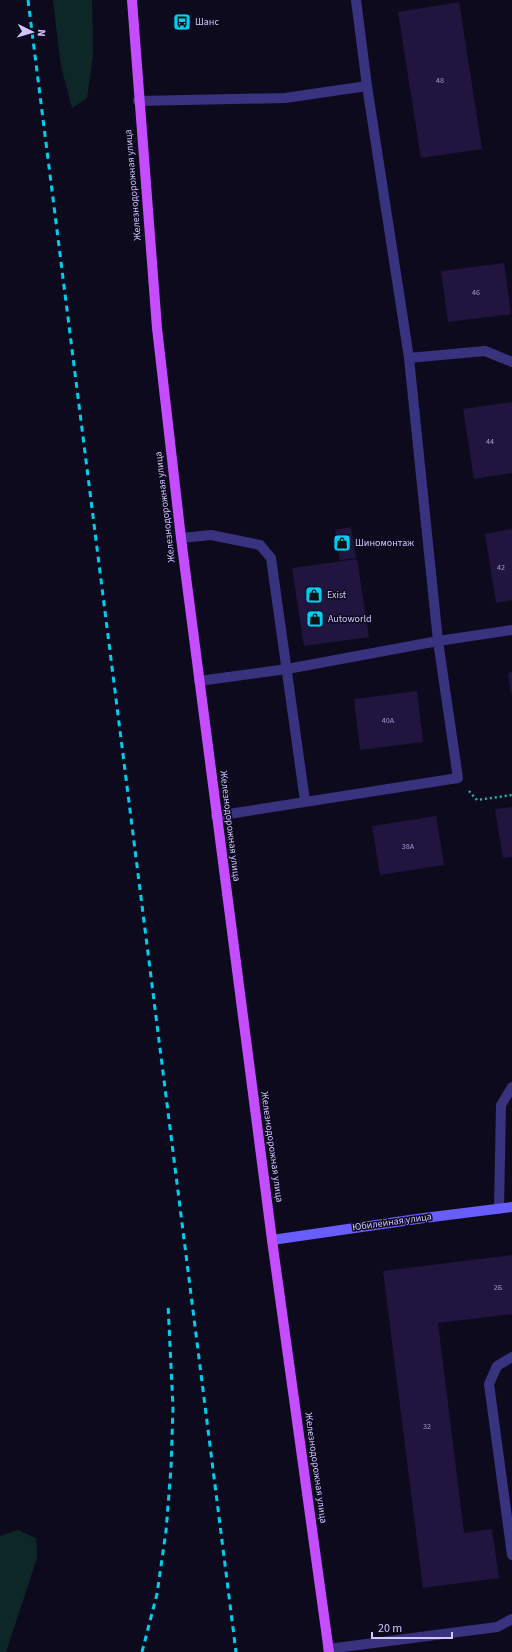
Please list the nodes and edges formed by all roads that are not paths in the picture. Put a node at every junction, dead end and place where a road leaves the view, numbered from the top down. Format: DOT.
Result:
graph roads {
  1 [pos="132,0"];
  2 [pos="356,0"];
  3 [pos="367,86"];
  4 [pos="138,102"];
  5 [pos="409,358"];
  6 [pos="512,362"];
  7 [pos="181,538"];
  8 [pos="512,630"];
  9 [pos="438,641"];
  10 [pos="287,669"];
  11 [pos="199,681"];
  12 [pos="305,801"];
  13 [pos="216,816"];
  14 [pos="512,1087"];
  15 [pos="512,1207"];
  16 [pos="499,1209"];
  17 [pos="272,1240"];
  18 [pos="512,1357"];
  19 [pos="512,1555"];
  20 [pos="512,1619"];
  21 [pos="329,1651"];
  1 -- 4 [label="main road, Железнодорожная улица"];
  2 -- 3 [label="lane"];
  3 -- 4 [label="lane"];
  3 -- 5 [label="lane"];
  4 -- 7 [label="main road, Железнодорожная улица"];
  5 -- 6 [label="lane"];
  5 -- 9 [label="lane"];
  7 -- 10 [label="lane"];
  7 -- 11 [label="main road, Железнодорожная улица"];
  8 -- 9 [label="lane"];
  9 -- 10 [label="lane"];
  9 -- 12 [label="lane"];
  10 -- 11 [label="lane"];
  10 -- 12 [label="lane"];
  11 -- 13 [label="main road, Железнодорожная улица"];
  12 -- 13 [label="lane"];
  13 -- 17 [label="main road, Железнодорожная улица"];
  14 -- 16 [label="lane"];
  15 -- 16 [label="street, Юбилейная улица"];
  16 -- 17 [label="street, Юбилейная улица"];
  17 -- 21 [label="main road, Железнодорожная улица"];
  18 -- 19 [label="lane"];
  20 -- 21 [label="lane"];
}
